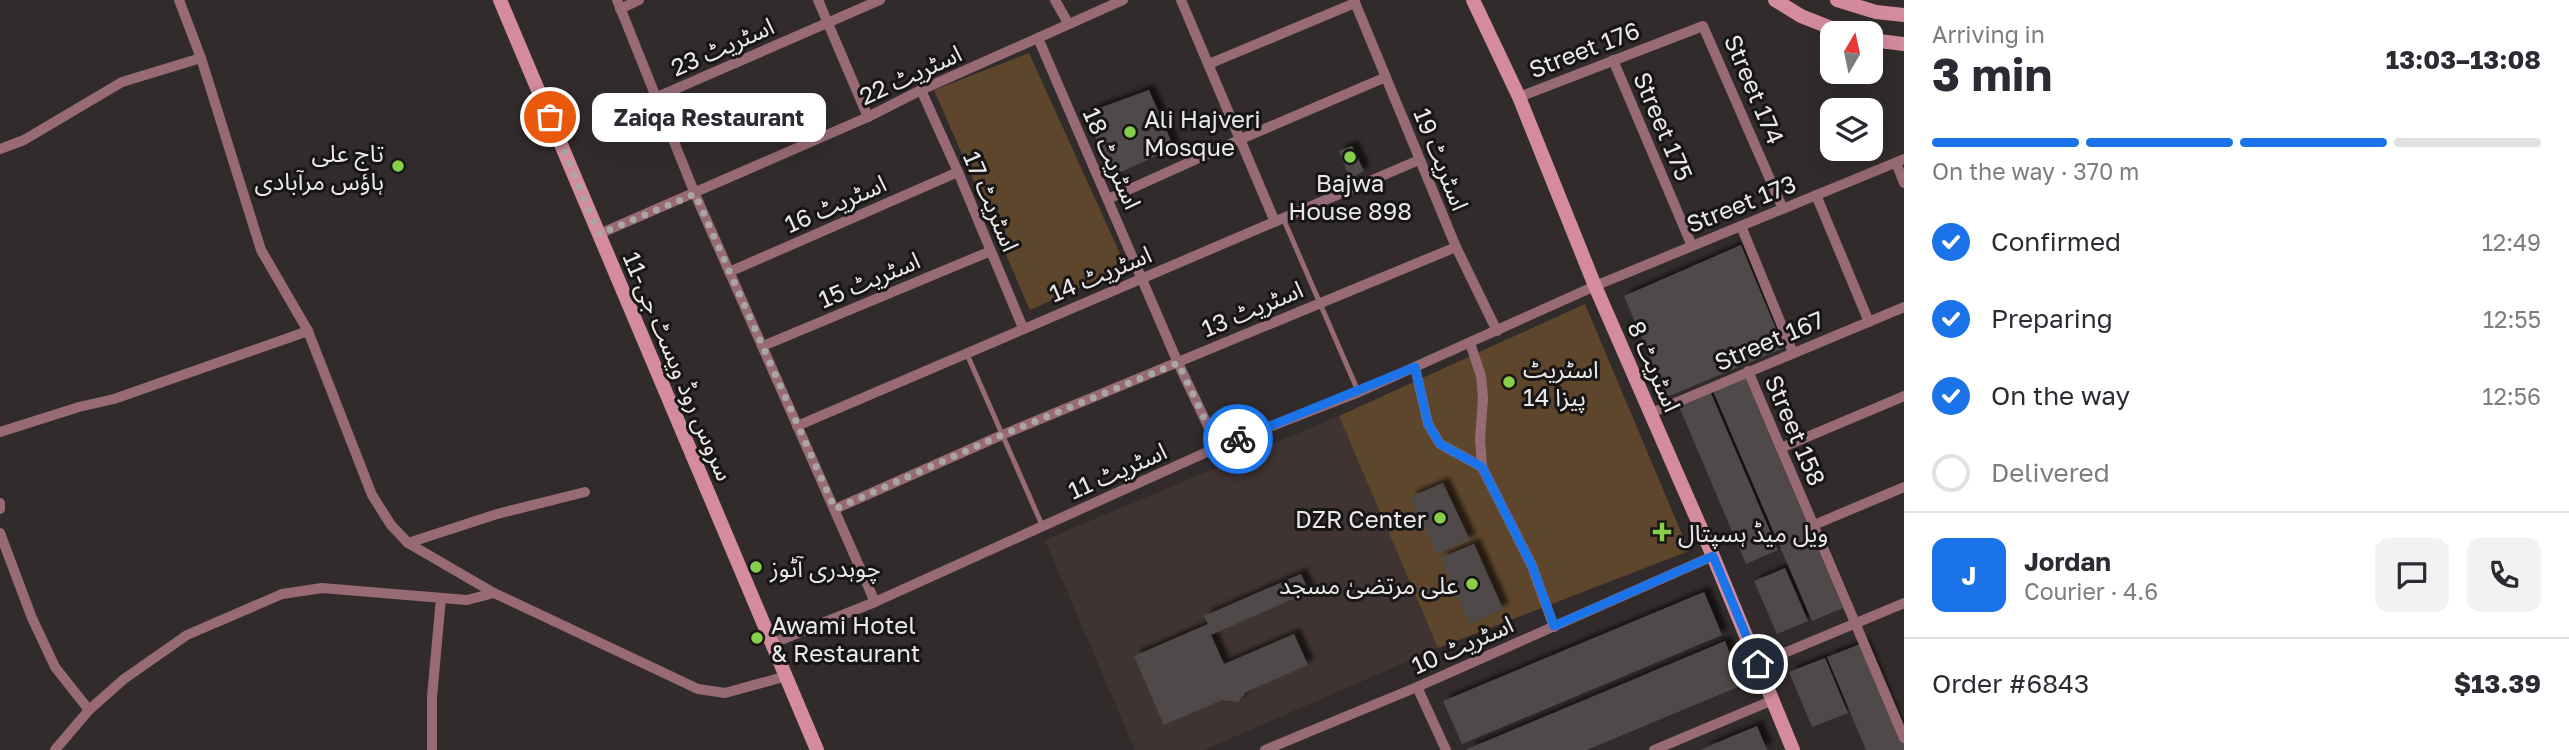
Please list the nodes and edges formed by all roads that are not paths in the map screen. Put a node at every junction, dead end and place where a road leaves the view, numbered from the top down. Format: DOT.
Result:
graph roads {
  1 [pos="179,0"];
  2 [pos="500,0"];
  3 [pos="639,0"];
  4 [pos="818,0"];
  5 [pos="880,0"];
  6 [pos="1055,0"];
  7 [pos="1123,0"];
  8 [pos="1181,0"];
  9 [pos="1473,0"];
  10 [pos="1775,0"];
  11 [pos="1837,0"];
  12 [pos="1355,2"];
  13 [pos="619,4"];
  14 [pos="1904,15"];
  15 [pos="827,23"];
  16 [pos="1068,23"];
  17 [pos="1820,24"];
  18 [pos="1703,26"];
  19 [pos="1038,38"];
  20 [pos="1883,41"];
  21 [pos="1904,44"];
  22 [pos="201,58"];
  23 [pos="1613,60"];
  24 [pos="1209,64"];
  25 [pos="1386,77"];
  26 [pos="921,90"];
  27 [pos="657,97"];
  28 [pos="1519,97"];
  29 [pos="868,117"];
  30 [pos="1241,139"];
  31 [pos="0,149"];
  32 [pos="1419,160"];
  33 [pos="1900,161"];
  34 [pos="958,172"];
  35 [pos="1904,183"];
  36 [pos="695,194"];
  37 [pos="1816,195"];
  38 [pos="1108,199"];
  39 [pos="1783,209"];
  40 [pos="1279,220"];
  41 [pos="1741,226"];
  42 [pos="599,234"];
  43 [pos="1692,246"];
  44 [pos="1456,247"];
  45 [pos="991,251"];
  46 [pos="729,272"];
  47 [pos="1143,278"];
  48 [pos="1595,286"];
  49 [pos="1318,303"];
  50 [pos="1904,307"];
  51 [pos="1869,322"];
  52 [pos="1023,328"];
  53 [pos="309,331"];
  54 [pos="1497,331"];
  55 [pos="1470,343"];
  56 [pos="763,346"];
  57 [pos="967,352"];
  58 [pos="1793,353"];
  59 [pos="1178,363"];
  60 [pos="1415,367"];
  61 [pos="1748,371"];
  62 [pos="1359,392"];
  63 [pos="1904,396"];
  64 [pos="1651,413"];
  65 [pos="797,426"];
  66 [pos="0,432"];
  67 [pos="1002,435"];
  68 [pos="1218,447"];
  69 [pos="1781,448"];
  70 [pos="1482,467"];
  71 [pos="1904,487"];
  72 [pos="585,492"];
  73 [pos="0,503"];
  74 [pos="0,509"];
  75 [pos="835,509"];
  76 [pos="1814,525"];
  77 [pos="1043,527"];
  78 [pos="0,533"];
  79 [pos="408,542"];
  80 [pos="1713,556"];
  81 [pos="494,593"];
  82 [pos="441,598"];
  83 [pos="875,601"];
  84 [pos="1904,603"];
  85 [pos="1856,623"];
  86 [pos="1554,626"];
  87 [pos="772,643"];
  88 [pos="1758,664"];
  89 [pos="787,676"];
  90 [pos="1418,687"];
  91 [pos="1773,700"];
  92 [pos="1904,706"];
  93 [pos="89,710"];
  94 [pos="1893,711"];
  95 [pos="1904,737"];
  96 [pos="55,750"];
  97 [pos="432,750"];
  98 [pos="817,750"];
  99 [pos="1265,750"];
  100 [pos="1446,750"];
  101 [pos="1654,750"];
  102 [pos="1793,750"];
  1 -- 22 [label="street"];
  2 -- 42 [label="street, سروس روڈ ویسٹ جی-11"];
  3 -- 13 [label="street"];
  4 -- 15 [label="street"];
  5 -- 15 [label="street, اسٹریٹ 23"];
  6 -- 16 [label="street"];
  7 -- 16 [label="street, اسٹریٹ 22"];
  8 -- 24 [label="street"];
  9 -- 28 [label="street, اسٹریٹ 8"];
  10 -- 17 [label="street"];
  11 -- 14 [label="street"];
  12 -- 24 [label="street"];
  12 -- 25 [label="street, اسٹریٹ 19"];
  13 -- 27 [label="street"];
  15 -- 27 [label="street, اسٹریٹ 23"];
  15 -- 29 [label="street"];
  16 -- 19 [label="street, اسٹریٹ 22"];
  18 -- 23 [label="street, Street 176"];
  18 -- 39 [label="street, Street 174"];
  19 -- 26 [label="street, اسٹریٹ 22"];
  19 -- 38 [label="street, اسٹریٹ 18"];
  20 -- 21 [label="street"];
  22 -- 31 [label="street"];
  22 -- 53 [label="street"];
  23 -- 28 [label="street, Street 176"];
  23 -- 43 [label="street, Street 175"];
  24 -- 30 [label="street"];
  25 -- 30 [label="street"];
  25 -- 32 [label="street, اسٹریٹ 19"];
  26 -- 29 [label="street, اسٹریٹ 22"];
  26 -- 34 [label="street, اسٹریٹ 17"];
  27 -- 36 [label="street"];
  28 -- 48 [label="street, اسٹریٹ 8"];
  29 -- 36 [label="street, اسٹریٹ 22"];
  30 -- 38 [label="street"];
  30 -- 40 [label="street"];
  32 -- 40 [label="street, اسٹریٹ 14"];
  32 -- 44 [label="street, اسٹریٹ 19"];
  33 -- 35 [label="street"];
  33 -- 37 [label="street, Street 173"];
  34 -- 45 [label="street, اسٹریٹ 17"];
  34 -- 46 [label="street, اسٹریٹ 16"];
  36 -- 42 [label="street, اسٹریٹ 22"];
  36 -- 46 [label="street"];
  37 -- 39 [label="street, Street 173"];
  37 -- 51 [label="street"];
  38 -- 47 [label="street, اسٹریٹ 18"];
  39 -- 41 [label="street, Street 173"];
  40 -- 47 [label="street, اسٹریٹ 14"];
  40 -- 49 [label="lane"];
  41 -- 43 [label="street, Street 173"];
  41 -- 58 [label="street"];
  42 -- 87 [label="street, سروس روڈ ویسٹ جی-11"];
  43 -- 48 [label="street, Street 173"];
  44 -- 49 [label="street, اسٹریٹ 13"];
  44 -- 54 [label="street, اسٹریٹ 19"];
  45 -- 52 [label="street, اسٹریٹ 17"];
  45 -- 56 [label="street, اسٹریٹ 15"];
  46 -- 56 [label="street"];
  47 -- 52 [label="street, اسٹریٹ 14"];
  47 -- 59 [label="street, اسٹریٹ 18"];
  48 -- 54 [label="street, اسٹریٹ 11"];
  48 -- 64 [label="street, اسٹریٹ 8"];
  49 -- 59 [label="street, اسٹریٹ 13"];
  49 -- 62 [label="lane"];
  50 -- 51 [label="street, Street 167"];
  51 -- 58 [label="street, Street 167"];
  52 -- 57 [label="street, اسٹریٹ 14"];
  53 -- 66 [label="street"];
  53 -- 79 [label="street"];
  54 -- 55 [label="street, اسٹریٹ 11"];
  55 -- 60 [label="street, اسٹریٹ 11"];
  55 -- 70 [label="street"];
  56 -- 65 [label="street"];
  57 -- 65 [label="street, اسٹریٹ 14"];
  57 -- 67 [label="lane"];
  58 -- 61 [label="street, Street 167"];
  59 -- 67 [label="street, اسٹریٹ 13"];
  59 -- 68 [label="street, اسٹریٹ 18"];
  60 -- 62 [label="street, اسٹریٹ 11"];
  60 -- 70 [label="street"];
  61 -- 64 [label="street, Street 167"];
  61 -- 69 [label="street, Street 158"];
  62 -- 68 [label="street, اسٹریٹ 11"];
  63 -- 69 [label="street"];
  64 -- 80 [label="street, اسٹریٹ 8"];
  65 -- 75 [label="street"];
  67 -- 75 [label="street, اسٹریٹ 13"];
  67 -- 77 [label="lane"];
  68 -- 77 [label="street, اسٹریٹ 11"];
  69 -- 76 [label="street, Street 158"];
  70 -- 86 [label="street"];
  71 -- 76 [label="street"];
  72 -- 79 [label="street"];
  73 -- 74 [label="street"];
  75 -- 83 [label="street"];
  76 -- 85 [label="street, Street 158"];
  77 -- 83 [label="street, اسٹریٹ 11"];
  78 -- 93 [label="street"];
  79 -- 81 [label="street"];
  80 -- 86 [label="street, اسٹریٹ 10"];
  80 -- 88 [label="street, اسٹریٹ 8"];
  81 -- 82 [label="street"];
  81 -- 89 [label="street"];
  82 -- 93 [label="street"];
  82 -- 97 [label="street"];
  83 -- 87 [label="street, اسٹریٹ 11"];
  84 -- 85 [label="street"];
  85 -- 88 [label="street"];
  85 -- 94 [label="street, Street 158"];
  86 -- 90 [label="street, اسٹریٹ 10"];
  87 -- 89 [label="street, سروس روڈ ویسٹ جی-11"];
  88 -- 91 [label="street, اسٹریٹ 8"];
  89 -- 98 [label="street, سروس روڈ ویسٹ جی-11"];
  90 -- 99 [label="street, اسٹریٹ 10"];
  90 -- 100 [label="street"];
  91 -- 101 [label="street"];
  91 -- 102 [label="street, اسٹریٹ 8"];
  92 -- 94 [label="street"];
  93 -- 96 [label="street"];
  94 -- 95 [label="street, Street 158"];
}
